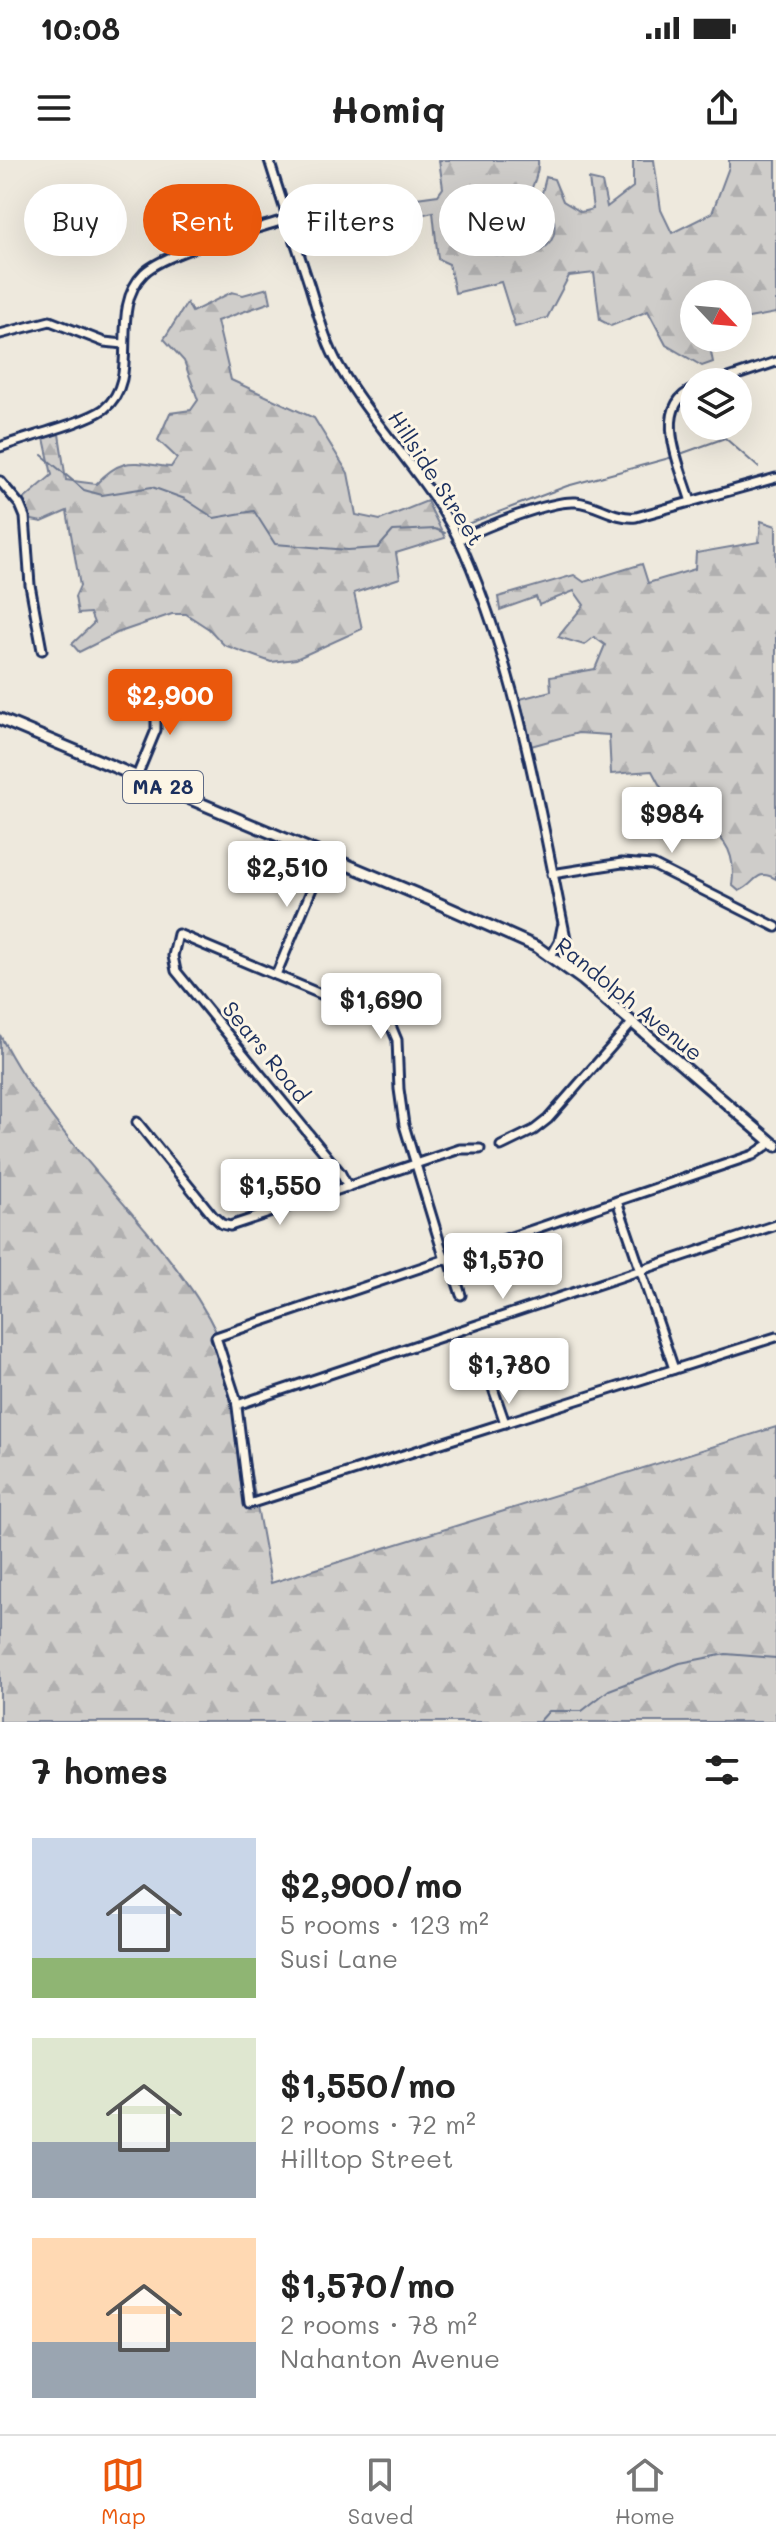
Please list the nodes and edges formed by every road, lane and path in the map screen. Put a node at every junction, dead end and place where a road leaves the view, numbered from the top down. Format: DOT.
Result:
graph roads {
  1 [pos="269,160"];
  2 [pos="278,190"];
  3 [pos="278,222"];
  4 [pos="299,256"];
  5 [pos="0,334"];
  6 [pos="124,344"];
  7 [pos="776,362"];
  8 [pos="752,370"];
  9 [pos="680,399"];
  10 [pos="0,447"];
  11 [pos="776,478"];
  12 [pos="0,481"];
  13 [pos="691,502"];
  14 [pos="458,540"];
  15 [pos="42,650"];
  16 [pos="160,682"];
  17 [pos="0,719"];
  18 [pos="137,776"];
  19 [pos="326,855"];
  20 [pos="552,874"];
  21 [pos="563,921"];
  22 [pos="776,927"];
  23 [pos="551,956"];
  24 [pos="562,963"];
  25 [pos="276,975"];
  26 [pos="633,1022"];
  27 [pos="137,1122"];
  28 [pos="774,1144"];
  29 [pos="501,1146"];
  30 [pos="480,1149"];
  31 [pos="415,1165"];
  32 [pos="348,1187"];
  33 [pos="617,1201"];
  34 [pos="776,1225"];
  35 [pos="447,1259"];
  36 [pos="642,1270"];
  37 [pos="461,1295"];
  38 [pos="776,1337"];
  39 [pos="486,1368"];
  40 [pos="674,1369"];
  41 [pos="237,1405"];
  42 [pos="505,1423"];
  1 -- 2 [label="street, Hillside Street"];
  3 -- 6 [label="street"];
  4 -- 14 [label="street, Hillside Street"];
  5 -- 6 [label="street"];
  6 -- 10 [label="street"];
  7 -- 8 [label="street"];
  9 -- 13 [label="street"];
  11 -- 13 [label="street"];
  12 -- 15 [label="street"];
  13 -- 14 [label="street"];
  14 -- 20 [label="street, Hillside Street"];
  16 -- 18 [label="street"];
  17 -- 18 [label="main road, Randolph Avenue / MA 28"];
  18 -- 19 [label="main road, Randolph Avenue / MA 28"];
  19 -- 23 [label="main road, Randolph Avenue / MA 28"];
  19 -- 25 [label="street"];
  20 -- 21 [label="street, Hillside Street"];
  20 -- 22 [label="street"];
  21 -- 23 [label="street"];
  21 -- 24 [label="street, Hillside Street"];
  23 -- 24 [label="main road, Randolph Avenue / MA 28"];
  24 -- 26 [label="main road, Randolph Avenue / MA 28"];
  25 -- 31 [label="street"];
  25 -- 32 [label="street, Sears Road"];
  26 -- 28 [label="main road, Randolph Avenue / MA 28"];
  26 -- 29 [label="street"];
  27 -- 32 [label="street"];
  28 -- 33 [label="street"];
  30 -- 31 [label="street"];
  31 -- 32 [label="street"];
  31 -- 35 [label="street"];
  33 -- 35 [label="street"];
  33 -- 36 [label="street"];
  34 -- 36 [label="street"];
  35 -- 37 [label="street"];
  35 -- 41 [label="street"];
  36 -- 40 [label="street"];
  36 -- 41 [label="street"];
  38 -- 40 [label="street"];
  39 -- 42 [label="street"];
  40 -- 42 [label="street"];
  41 -- 42 [label="street"];
}
